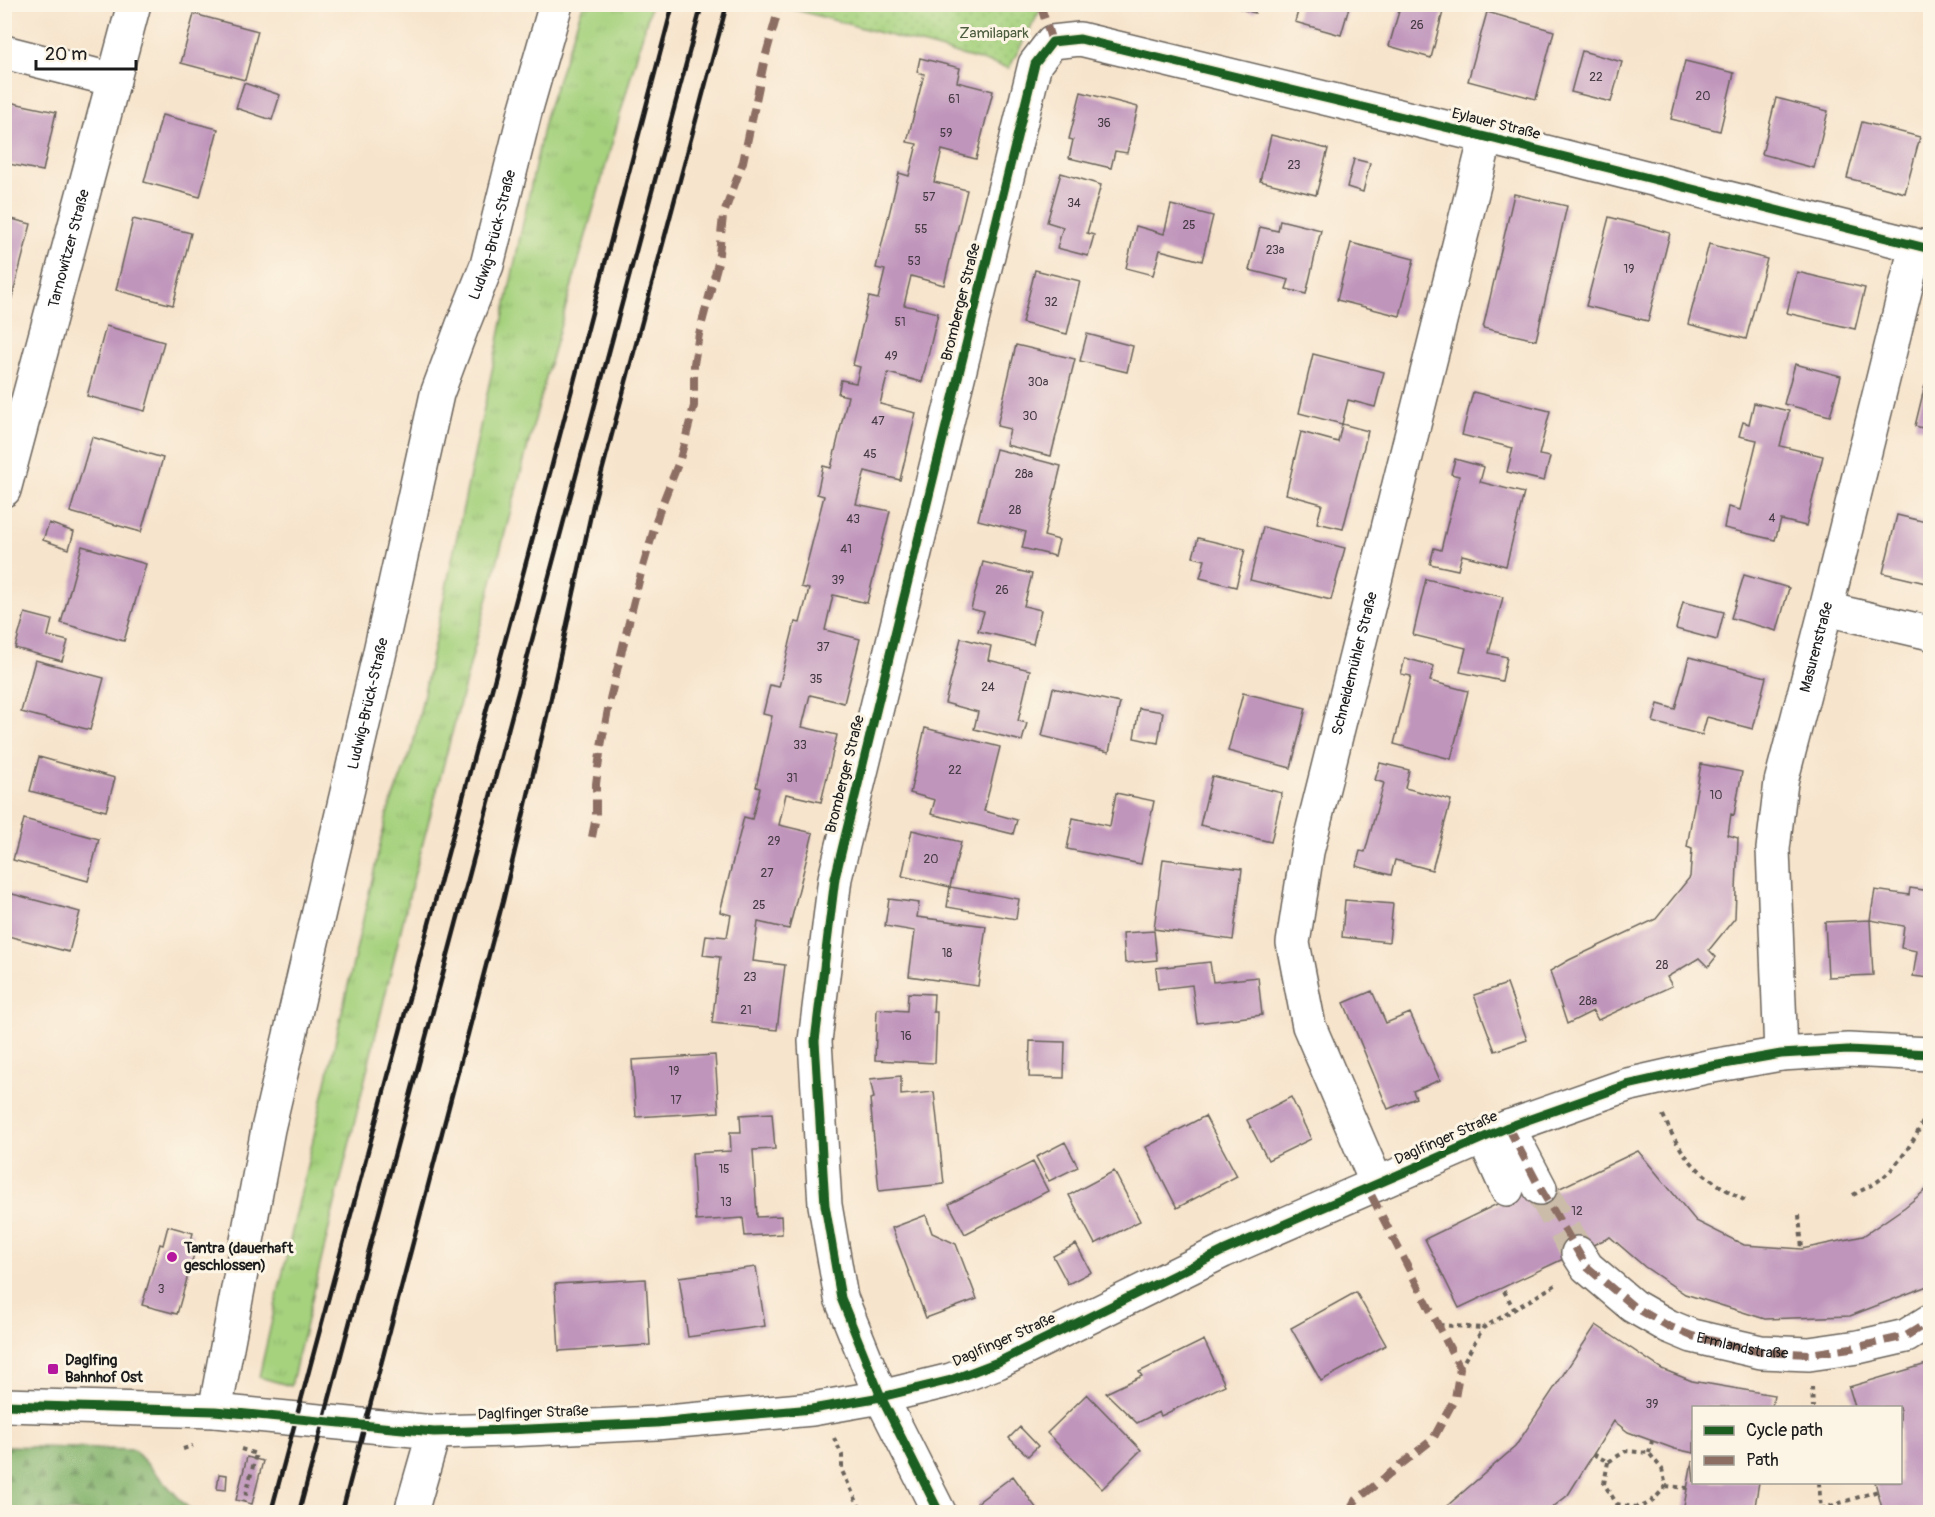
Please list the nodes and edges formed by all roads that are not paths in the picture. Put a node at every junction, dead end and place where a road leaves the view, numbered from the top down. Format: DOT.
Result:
graph roads {
  1 [pos="134,4"];
  2 [pos="556,4"];
  3 [pos="1052,42"];
  4 [pos="4,52"];
  5 [pos="114,80"];
  6 [pos="1486,137"];
  7 [pos="1923,248"];
  8 [pos="4,490"];
  9 [pos="1826,609"];
  10 [pos="1930,633"];
  11 [pos="1781,1054"];
  12 [pos="1930,1054"];
  13 [pos="1496,1133"];
  14 [pos="1377,1184"];
  15 [pos="1540,1188"];
  16 [pos="1507,1189"];
  17 [pos="1582,1260"];
  18 [pos="1930,1321"];
  19 [pos="881,1397"];
  20 [pos="4,1405"];
  21 [pos="215,1411"];
  22 [pos="434,1432"];
  23 [pos="411,1512"];
  24 [pos="939,1512"];
  1 -- 5 [label="street, Tarnowitzer Straße"];
  2 -- 21 [label="street, Ludwig-Brück-Straße"];
  3 -- 6 [label="street, Eylauer Straße"];
  3 -- 19 [label="street, Bromberger Straße"];
  4 -- 5 [label="street"];
  5 -- 8 [label="street, Tarnowitzer Straße"];
  6 -- 7 [label="street, Eylauer Straße"];
  6 -- 14 [label="street, Schneidemühler Straße"];
  7 -- 9 [label="street, Masurenstraße"];
  9 -- 10 [label="street"];
  9 -- 11 [label="street, Masurenstraße"];
  11 -- 12 [label="street, Daglfinger Straße"];
  11 -- 13 [label="street, Daglfinger Straße"];
  13 -- 14 [label="street, Daglfinger Straße"];
  13 -- 15 [label="street"];
  13 -- 16 [label="street"];
  14 -- 19 [label="street, Daglfinger Straße"];
  17 -- 18 [label="street, Ermlandstraße"];
  19 -- 22 [label="street, Daglfinger Straße"];
  19 -- 24 [label="street, Bromberger Straße"];
  20 -- 21 [label="street, Daglfinger Straße"];
  21 -- 22 [label="street, Daglfinger Straße"];
  22 -- 23 [label="street"];
}
